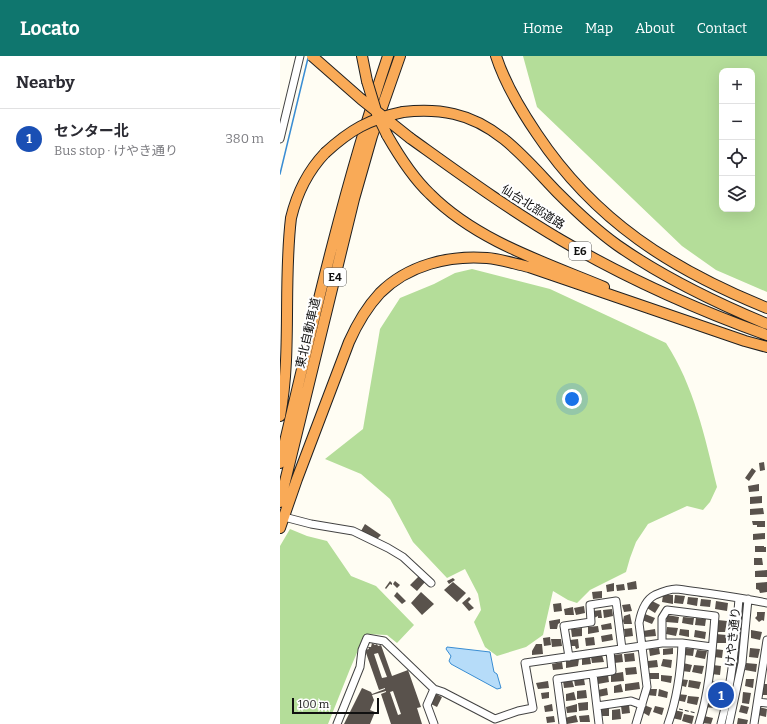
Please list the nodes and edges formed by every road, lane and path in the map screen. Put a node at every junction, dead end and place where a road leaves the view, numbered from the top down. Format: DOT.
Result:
graph roads {
  1 [pos="300,56"];
  2 [pos="312,56"];
  3 [pos="362,56"];
  4 [pos="388,56"];
  5 [pos="400,56"];
  6 [pos="496,56"];
  7 [pos="280,139"];
  8 [pos="767,308"];
  9 [pos="669,314"];
  10 [pos="767,324"];
  11 [pos="767,334"];
  12 [pos="767,346"];
  13 [pos="280,416"];
  14 [pos="280,463"];
  15 [pos="280,502"];
  16 [pos="288,518"];
  17 [pos="280,528"];
  18 [pos="431,583"];
  19 [pos="739,598"];
  20 [pos="748,599"];
  21 [pos="767,603"];
  22 [pos="767,640"];
  23 [pos="662,643"];
  24 [pos="682,643"];
  25 [pos="642,646"];
  26 [pos="712,647"];
  27 [pos="622,649"];
  28 [pos="610,651"];
  29 [pos="569,657"];
  30 [pos="593,674"];
  31 [pos="434,689"];
  32 [pos="758,702"];
  33 [pos="767,703"];
  34 [pos="642,705"];
  35 [pos="597,706"];
  36 [pos="673,708"];
  37 [pos="702,715"];
  38 [pos="337,724"];
  39 [pos="434,724"];
  40 [pos="563,724"];
  41 [pos="599,724"];
  42 [pos="636,724"];
  43 [pos="668,724"];
  44 [pos="699,724"];
  45 [pos="721,724"];
  46 [pos="729,724"];
  47 [pos="754,724"];
  1 -- 7 [label="street"];
  2 -- 11 [label="highway, 仙台北部道路 / E6, bridge"];
  3 -- 9 [label="highway, bridge"];
  4 -- 14 [label="highway, 東北自動車道 / E4"];
  5 -- 15 [label="highway, 東北自動車道 / E4"];
  6 -- 8 [label="highway"];
  9 -- 12 [label="highway"];
  9 -- 17 [label="highway"];
  10 -- 13 [label="highway, bridge"];
  16 -- 18 [label="street"];
  19 -- 20 [label="street"];
  19 -- 25 [label="street"];
  19 -- 45 [label="street"];
  20 -- 21 [label="street"];
  20 -- 46 [label="street, けやき通り"];
  22 -- 32 [label="street"];
  23 -- 24 [label="street"];
  23 -- 25 [label="street"];
  23 -- 26 [label="street"];
  24 -- 26 [label="street"];
  24 -- 36 [label="street"];
  25 -- 27 [label="street"];
  25 -- 34 [label="street"];
  26 -- 37 [label="street"];
  27 -- 28 [label="street"];
  27 -- 29 [label="street"];
  28 -- 29 [label="street"];
  28 -- 30 [label="street"];
  29 -- 31 [label="street"];
  30 -- 35 [label="street"];
  30 -- 40 [label="street"];
  31 -- 38 [label="street"];
  31 -- 39 [label="street"];
  32 -- 33 [label="street"];
  32 -- 47 [label="street"];
  34 -- 35 [label="street"];
  34 -- 42 [label="street"];
  35 -- 41 [label="street"];
  36 -- 37 [label="path"];
  36 -- 43 [label="street"];
  37 -- 44 [label="street"];
}
